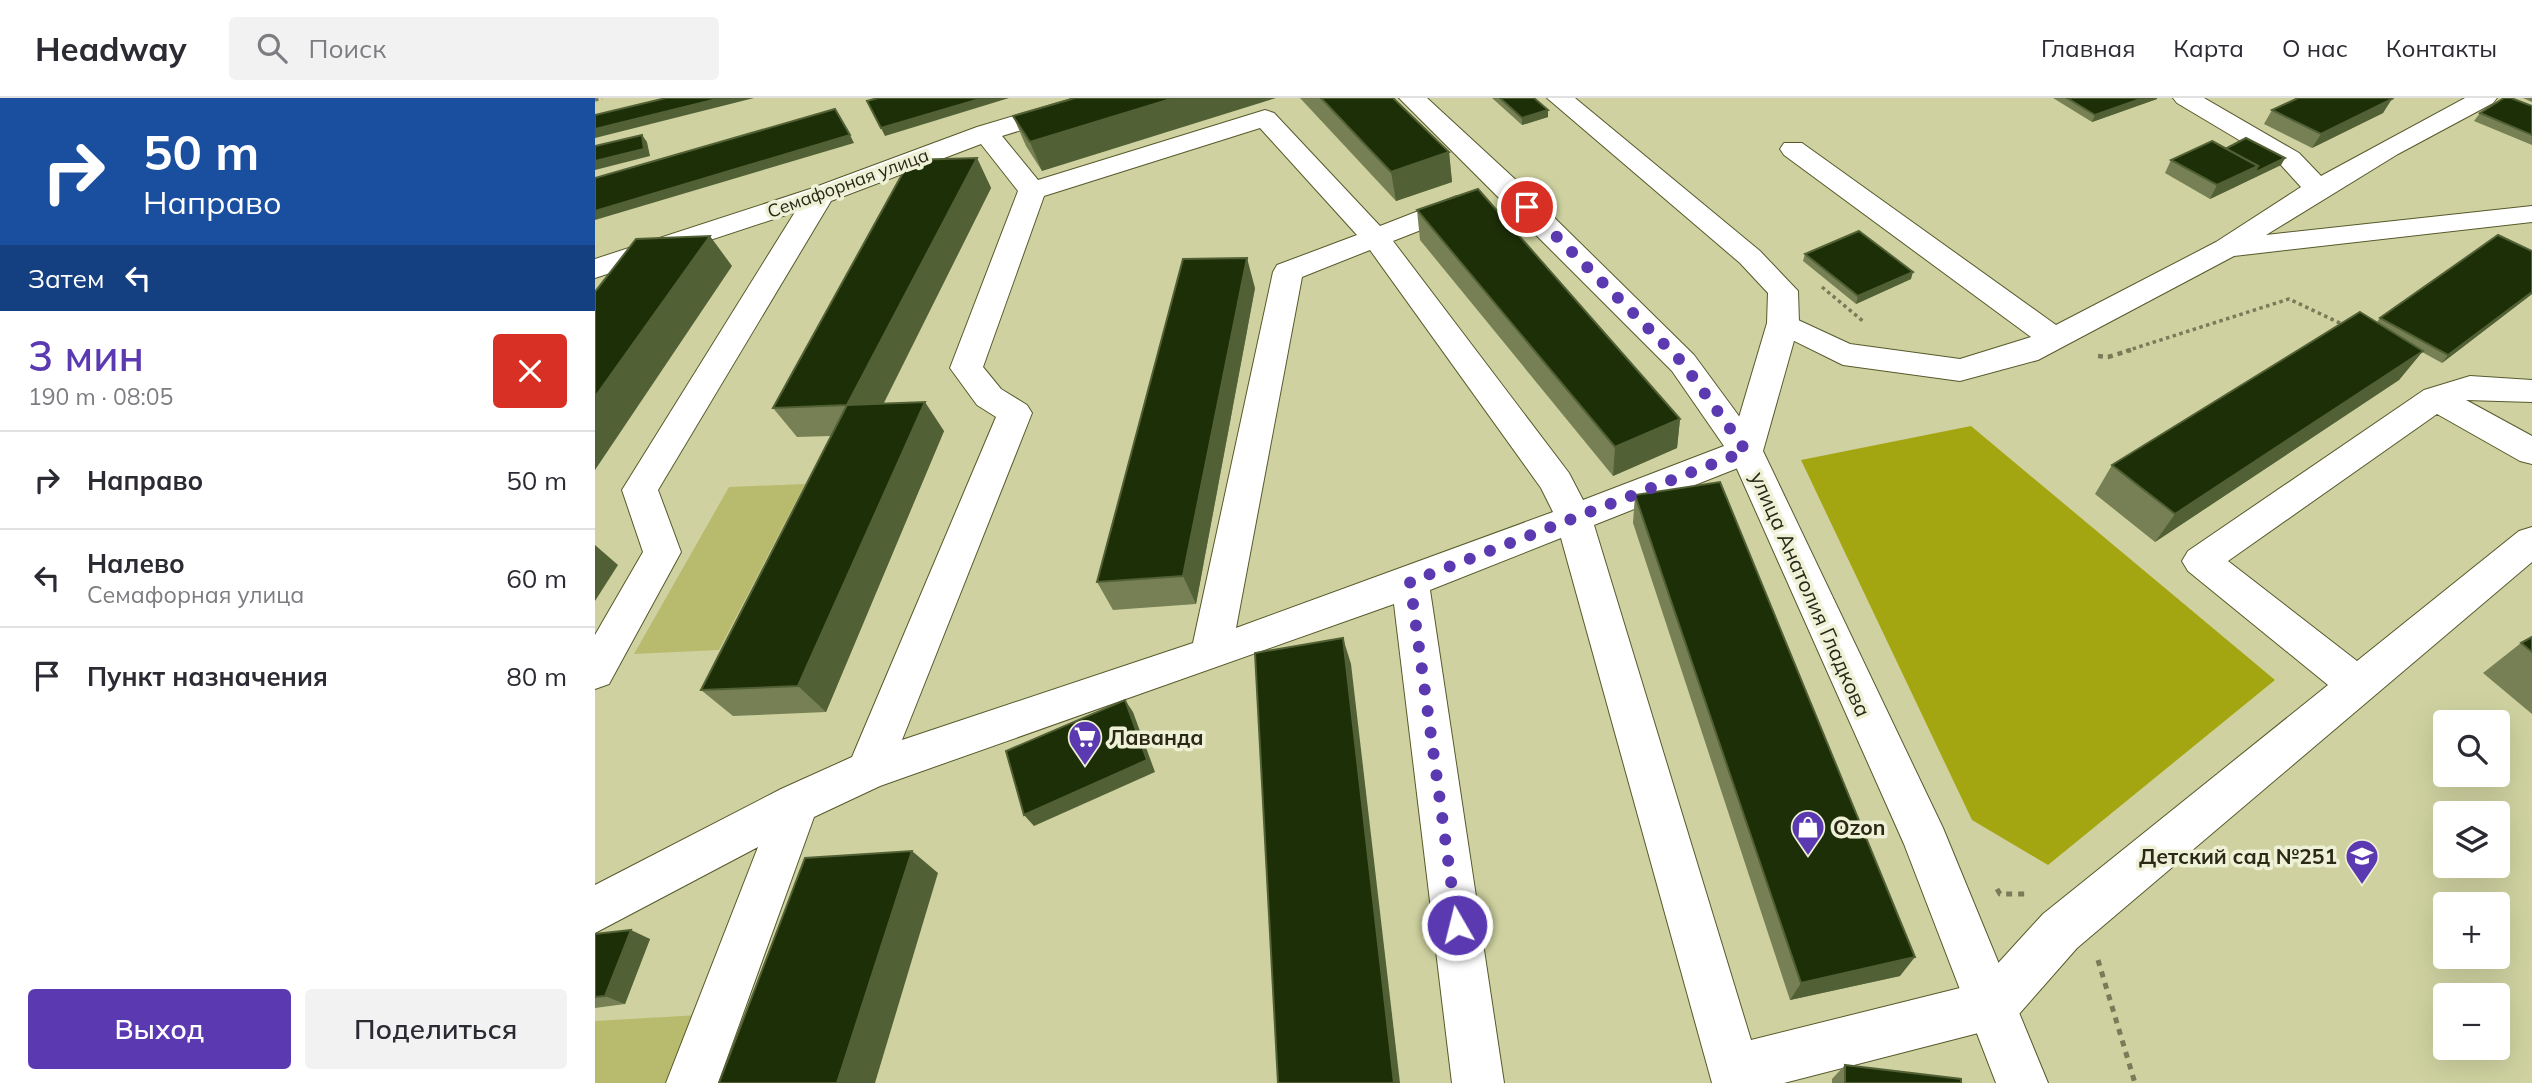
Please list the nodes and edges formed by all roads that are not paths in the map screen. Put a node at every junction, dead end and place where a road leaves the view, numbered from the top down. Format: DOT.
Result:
graph roads {
  1 [pos="1101,98"];
  2 [pos="1412,98"];
  3 [pos="1560,98"];
  4 [pos="2484,98"];
  5 [pos="2203,103"];
  6 [pos="986,133"];
  7 [pos="1793,149"];
  8 [pos="1507,187"];
  9 [pos="2317,188"];
  10 [pos="1032,191"];
  11 [pos="820,195"];
  12 [pos="2532,214"];
  13 [pos="1374,236"];
  14 [pos="2226,248"];
  15 [pos="595,269"];
  16 [pos="1783,323"];
  17 [pos="2054,339"];
  18 [pos="2532,391"];
  19 [pos="2435,398"];
  20 [pos="1746,451"];
  21 [pos="2532,452"];
  22 [pos="1574,518"];
  23 [pos="2526,555"];
  24 [pos="1410,582"];
  25 [pos="1211,654"];
  26 [pos="595,672"];
  27 [pos="2356,684"];
  28 [pos="868,771"];
  29 [pos="797,803"];
  30 [pos="595,910"];
  31 [pos="1994,1004"];
  32 [pos="1736,1076"];
  33 [pos="692,1083"];
  34 [pos="1478,1083"];
  35 [pos="2022,1083"];
  1 -- 6 [label="street, Семафорная улица"];
  2 -- 8 [label="street"];
  3 -- 16 [label="street, улица Анатолия Гладкова"];
  4 -- 9 [label="street"];
  5 -- 9 [label="street"];
  6 -- 10 [label="street"];
  6 -- 11 [label="street, Семафорная улица"];
  7 -- 17 [label="street"];
  8 -- 13 [label="street"];
  8 -- 20 [label="street"];
  9 -- 14 [label="street"];
  10 -- 13 [label="street"];
  10 -- 28 [label="street"];
  11 -- 15 [label="street, Семафорная улица"];
  11 -- 26 [label="street"];
  12 -- 14 [label="street"];
  13 -- 22 [label="street"];
  13 -- 25 [label="street"];
  14 -- 17 [label="street"];
  16 -- 17 [label="street"];
  16 -- 20 [label="street, улица Анатолия Гладкова"];
  18 -- 19 [label="street"];
  19 -- 21 [label="street"];
  19 -- 27 [label="street"];
  20 -- 22 [label="street"];
  20 -- 31 [label="street, улица Анатолия Гладкова"];
  22 -- 24 [label="street"];
  22 -- 32 [label="street"];
  23 -- 27 [label="street"];
  24 -- 25 [label="street"];
  24 -- 34 [label="street"];
  25 -- 28 [label="street"];
  27 -- 31 [label="street"];
  28 -- 29 [label="street"];
  29 -- 30 [label="street"];
  29 -- 33 [label="street"];
  31 -- 32 [label="street"];
  31 -- 35 [label="street, улица Анатолия Гладкова"];
}
